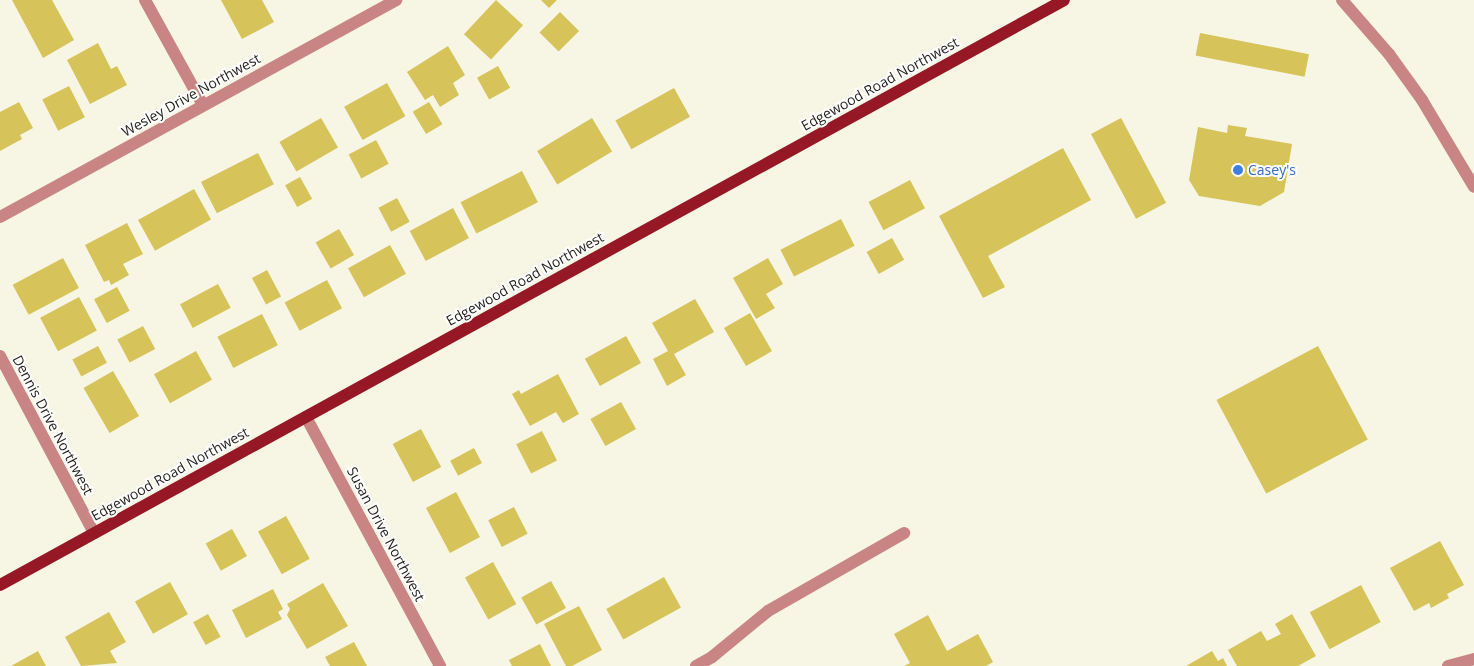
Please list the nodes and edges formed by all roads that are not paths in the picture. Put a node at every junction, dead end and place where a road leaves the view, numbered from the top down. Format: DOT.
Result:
graph roads {
  1 [pos="145,0"];
  2 [pos="397,0"];
  3 [pos="1064,0"];
  4 [pos="1342,0"];
  5 [pos="203,105"];
  6 [pos="1474,187"];
  7 [pos="0,217"];
  8 [pos="0,356"];
  9 [pos="306,417"];
  10 [pos="904,533"];
  11 [pos="94,534"];
  12 [pos="0,585"];
  13 [pos="1474,659"];
  14 [pos="440,666"];
  15 [pos="696,666"];
  16 [pos="1448,666"];
  1 -- 5 [label="street"];
  2 -- 5 [label="street, Wesley Drive Northwest"];
  3 -- 9 [label="main road, Edgewood Road Northwest"];
  4 -- 6 [label="street"];
  5 -- 7 [label="street, Wesley Drive Northwest"];
  8 -- 11 [label="street, Dennis Drive Northwest"];
  9 -- 11 [label="main road, Edgewood Road Northwest"];
  9 -- 14 [label="street, Susan Drive Northwest"];
  10 -- 15 [label="street"];
  11 -- 12 [label="main road, Edgewood Road Northwest"];
  13 -- 16 [label="street"];
}
